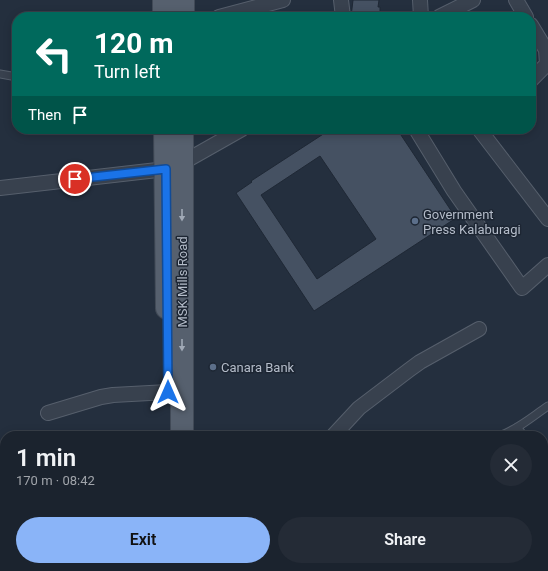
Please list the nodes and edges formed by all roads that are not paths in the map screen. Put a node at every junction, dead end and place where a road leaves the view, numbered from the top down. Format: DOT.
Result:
graph roads {
  1 [pos="164,0"];
  2 [pos="183,0"];
  3 [pos="283,0"];
  4 [pos="341,0"];
  5 [pos="420,0"];
  6 [pos="473,0"];
  7 [pos="516,0"];
  8 [pos="164,12"];
  9 [pos="183,12"];
  10 [pos="239,12"];
  11 [pos="342,12"];
  12 [pos="421,12"];
  13 [pos="449,12"];
  14 [pos="523,12"];
  15 [pos="536,33"];
  16 [pos="547,50"];
  17 [pos="0,74"];
  18 [pos="536,75"];
  19 [pos="12,76"];
  20 [pos="166,134"];
  21 [pos="181,134"];
  22 [pos="233,134"];
  23 [pos="419,134"];
  24 [pos="484,134"];
  25 [pos="174,166"];
  26 [pos="0,188"];
  27 [pos="548,219"];
  28 [pos="548,265"];
  29 [pos="479,329"];
  30 [pos="168,392"];
  31 [pos="548,406"];
  32 [pos="48,413"];
  33 [pos="517,427"];
  34 [pos="168,431"];
  35 [pos="182,431"];
  36 [pos="338,431"];
  37 [pos="511,431"];
  38 [pos="520,431"];
  1 -- 8 [label="main road"];
  2 -- 9 [label="main road"];
  3 -- 10 [label="street"];
  4 -- 11 [label="street"];
  5 -- 12 [label="street"];
  6 -- 13 [label="street"];
  7 -- 14 [label="street"];
  15 -- 16 [label="street"];
  16 -- 18 [label="street"];
  17 -- 19 [label="lane"];
  20 -- 25 [label="main road, MSK Mills Road"];
  21 -- 25 [label="main road, MSK Mills Road"];
  22 -- 25 [label="street"];
  23 -- 28 [label="street"];
  24 -- 27 [label="street"];
  25 -- 26 [label="street"];
  25 -- 30 [label="main road, MSK Mills Road"];
  25 -- 35 [label="main road, MSK Mills Road, one-way"];
  29 -- 36 [label="street"];
  30 -- 32 [label="street"];
  30 -- 34 [label="main road, MSK Mills Road"];
  31 -- 33 [label="lane"];
  33 -- 37 [label="lane"];
  33 -- 38 [label="lane"];
}
